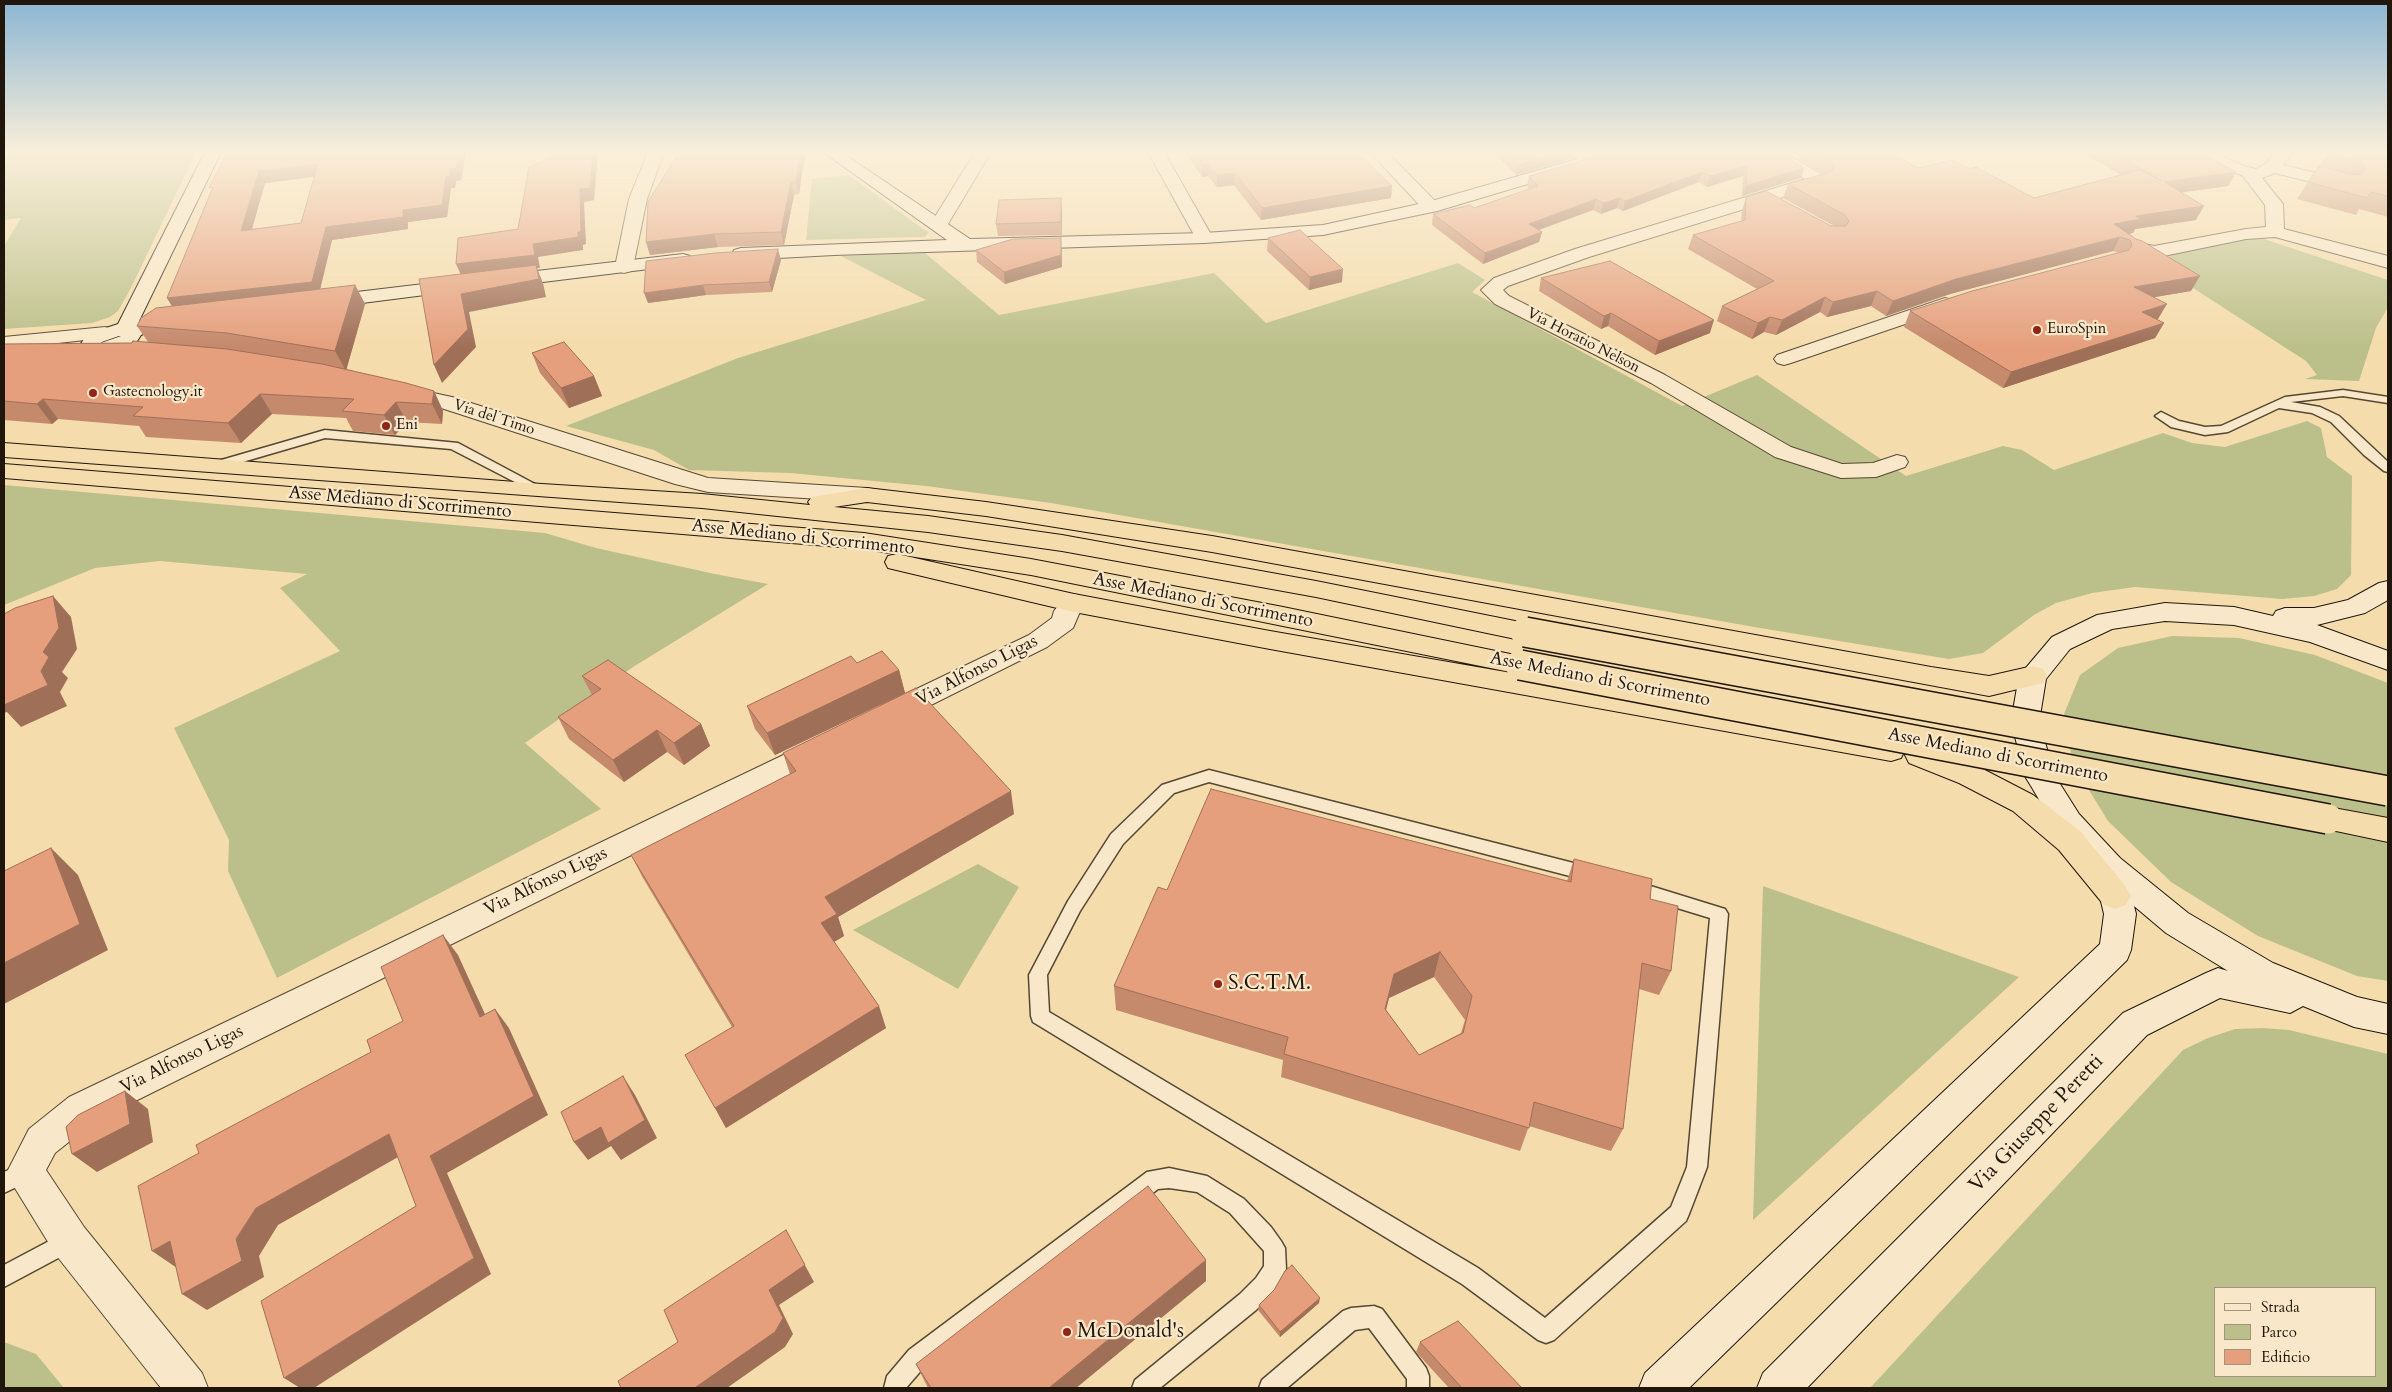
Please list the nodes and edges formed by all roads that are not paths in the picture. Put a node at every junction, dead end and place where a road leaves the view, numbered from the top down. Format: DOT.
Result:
graph roads {
  1 [pos="179,217"];
  2 [pos="634,217"];
  3 [pos="927,217"];
  4 [pos="944,217"];
  5 [pos="1192,217"];
  6 [pos="1387,217"];
  7 [pos="1698,217"];
  8 [pos="2274,217"];
  9 [pos="939,225"];
  10 [pos="2275,232"];
  11 [pos="1204,238"];
  12 [pos="966,244"];
  13 [pos="2134,248"];
  14 [pos="728,255"];
  15 [pos="699,258"];
  16 [pos="2388,262"];
  17 [pos="624,267"];
  18 [pos="1966,297"];
  19 [pos="300,304"];
  20 [pos="192,317"];
  21 [pos="115,338"];
  22 [pos="4,343"];
  23 [pos="4,347"];
  24 [pos="142,354"];
  25 [pos="1784,359"];
  26 [pos="384,388"];
  27 [pos="2388,400"];
  28 [pos="2270,406"];
  29 [pos="2161,416"];
  30 [pos="4,450"];
  31 [pos="1897,462"];
  32 [pos="213,466"];
  33 [pos="2388,468"];
  34 [pos="4,471"];
  35 [pos="542,491"];
  36 [pos="867,495"];
  37 [pos="776,507"];
  38 [pos="864,541"];
  39 [pos="2388,589"];
  40 [pos="1074,603"];
  41 [pos="2234,616"];
  42 [pos="2388,661"];
  43 [pos="2033,676"];
  44 [pos="1919,755"];
  45 [pos="2041,778"];
  46 [pos="2388,791"];
  47 [pos="2388,830"];
  48 [pos="2112,882"];
  49 [pos="1719,914"];
  50 [pos="2354,1012"];
  51 [pos="2388,1019"];
  52 [pos="15,1177"];
  53 [pos="70,1241"];
  54 [pos="4,1276"];
  55 [pos="187,1388"];
  56 [pos="895,1388"];
  57 [pos="1143,1388"];
  58 [pos="1270,1388"];
  59 [pos="1418,1388"];
  60 [pos="1660,1388"];
  61 [pos="1778,1388"];
  1 -- 21 [label="street"];
  2 -- 17 [label="street"];
  3 -- 9 [label="street"];
  4 -- 9 [label="street"];
  5 -- 11 [label="street"];
  6 -- 11 [label="street"];
  7 -- 31 [label="street, Via Horatio Nelson"];
  8 -- 10 [label="street"];
  9 -- 12 [label="street"];
  10 -- 13 [label="street"];
  10 -- 16 [label="street"];
  11 -- 12 [label="street"];
  12 -- 14 [label="street"];
  15 -- 17 [label="street"];
  17 -- 19 [label="street"];
  18 -- 25 [label="street"];
  20 -- 21 [label="street"];
  21 -- 22 [label="street"];
  21 -- 23 [label="street"];
  21 -- 24 [label="street"];
  26 -- 36 [label="street, Via del Timo"];
  27 -- 28 [label="lane"];
  28 -- 29 [label="lane"];
  28 -- 33 [label="lane"];
  30 -- 32 [label="highway, Asse Mediano di Scorrimento"];
  32 -- 35 [label="highway, Asse Mediano di Scorrimento"];
  32 -- 35 [label="lane"];
  34 -- 38 [label="highway, Asse Mediano di Scorrimento"];
  35 -- 37 [label="highway, Asse Mediano di Scorrimento"];
  36 -- 37 [label="highway"];
  36 -- 43 [label="highway"];
  37 -- 46 [label="highway, Asse Mediano di Scorrimento, bridge"];
  38 -- 40 [label="highway"];
  38 -- 47 [label="highway, Asse Mediano di Scorrimento, bridge"];
  39 -- 41 [label="street"];
  40 -- 44 [label="highway"];
  40 -- 52 [label="street, Via Alfonso Ligas"];
  41 -- 42 [label="street"];
  41 -- 43 [label="street"];
  43 -- 45 [label="street"];
  44 -- 45 [label="highway"];
  44 -- 48 [label="highway"];
  45 -- 48 [label="street"];
  48 -- 50 [label="street"];
  48 -- 60 [label="street"];
  49 -- 49 [label="lane"];
  50 -- 51 [label="street"];
  50 -- 61 [label="street, Via Giuseppe Peretti"];
  52 -- 53 [label="street, Via Alfonso Ligas"];
  53 -- 54 [label="lane"];
  53 -- 55 [label="street, Via Alfonso Ligas"];
  56 -- 57 [label="lane"];
  58 -- 59 [label="lane"];
}
